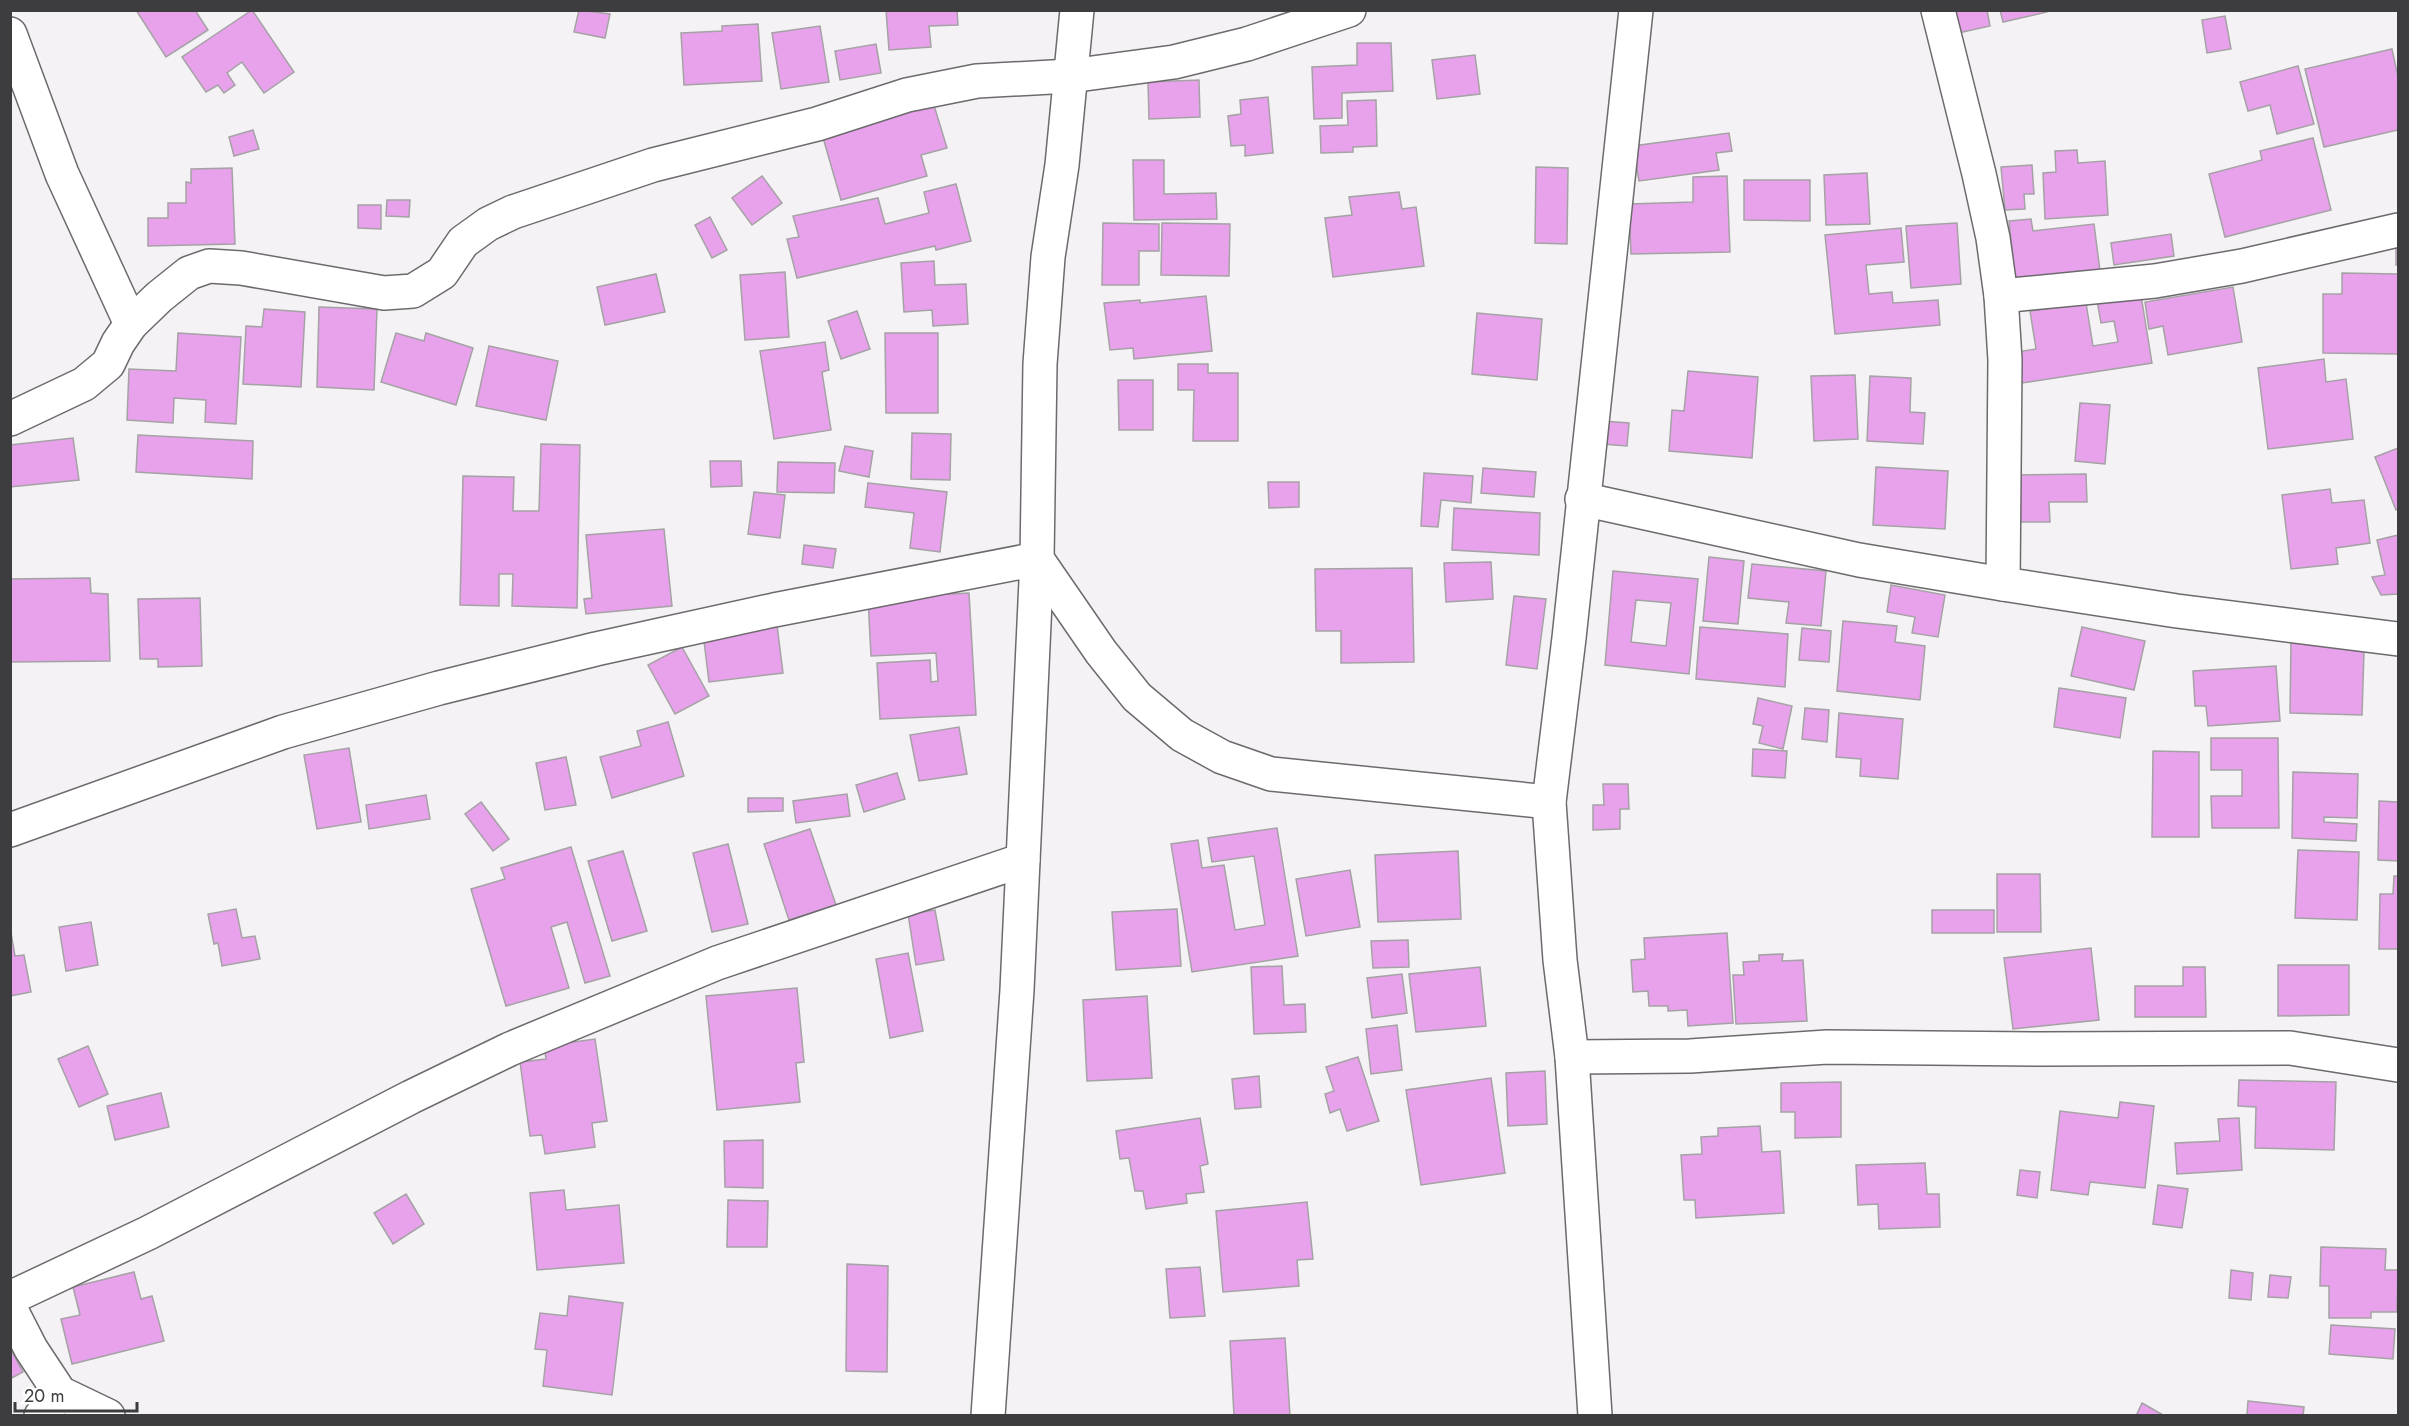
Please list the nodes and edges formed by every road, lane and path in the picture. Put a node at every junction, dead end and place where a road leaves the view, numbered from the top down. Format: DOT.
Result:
graph roads {
  1 [pos="1077,10"];
  2 [pos="1349,10"];
  3 [pos="1636,10"];
  4 [pos="1938,10"];
  5 [pos="10,34"];
  6 [pos="1070,76"];
  7 [pos="2398,230"];
  8 [pos="2001,296"];
  9 [pos="131,324"];
  10 [pos="10,419"];
  11 [pos="1582,499"];
  12 [pos="1037,559"];
  13 [pos="2003,584"];
  14 [pos="2398,639"];
  15 [pos="1549,802"];
  16 [pos="10,830"];
  17 [pos="1023,860"];
  18 [pos="1572,1057"];
  19 [pos="2398,1065"];
  20 [pos="10,1298"];
  21 [pos="10,1308"];
  22 [pos="51,1404"];
  23 [pos="108,1416"];
  24 [pos="988,1416"];
  25 [pos="1595,1416"];
  1 -- 6 [label="street"];
  2 -- 6 [label="street"];
  3 -- 11 [label="street"];
  4 -- 8 [label="street"];
  5 -- 9 [label="street"];
  6 -- 9 [label="street"];
  6 -- 12 [label="street"];
  7 -- 8 [label="street"];
  8 -- 13 [label="street"];
  9 -- 10 [label="street"];
  11 -- 13 [label="street"];
  11 -- 15 [label="street"];
  12 -- 15 [label="street"];
  12 -- 16 [label="street"];
  12 -- 17 [label="street"];
  13 -- 14 [label="street"];
  15 -- 18 [label="street"];
  17 -- 20 [label="street"];
  17 -- 24 [label="street"];
  18 -- 19 [label="street"];
  18 -- 25 [label="street"];
  21 -- 22 [label="street"];
  22 -- 23 [label="street"];
}
